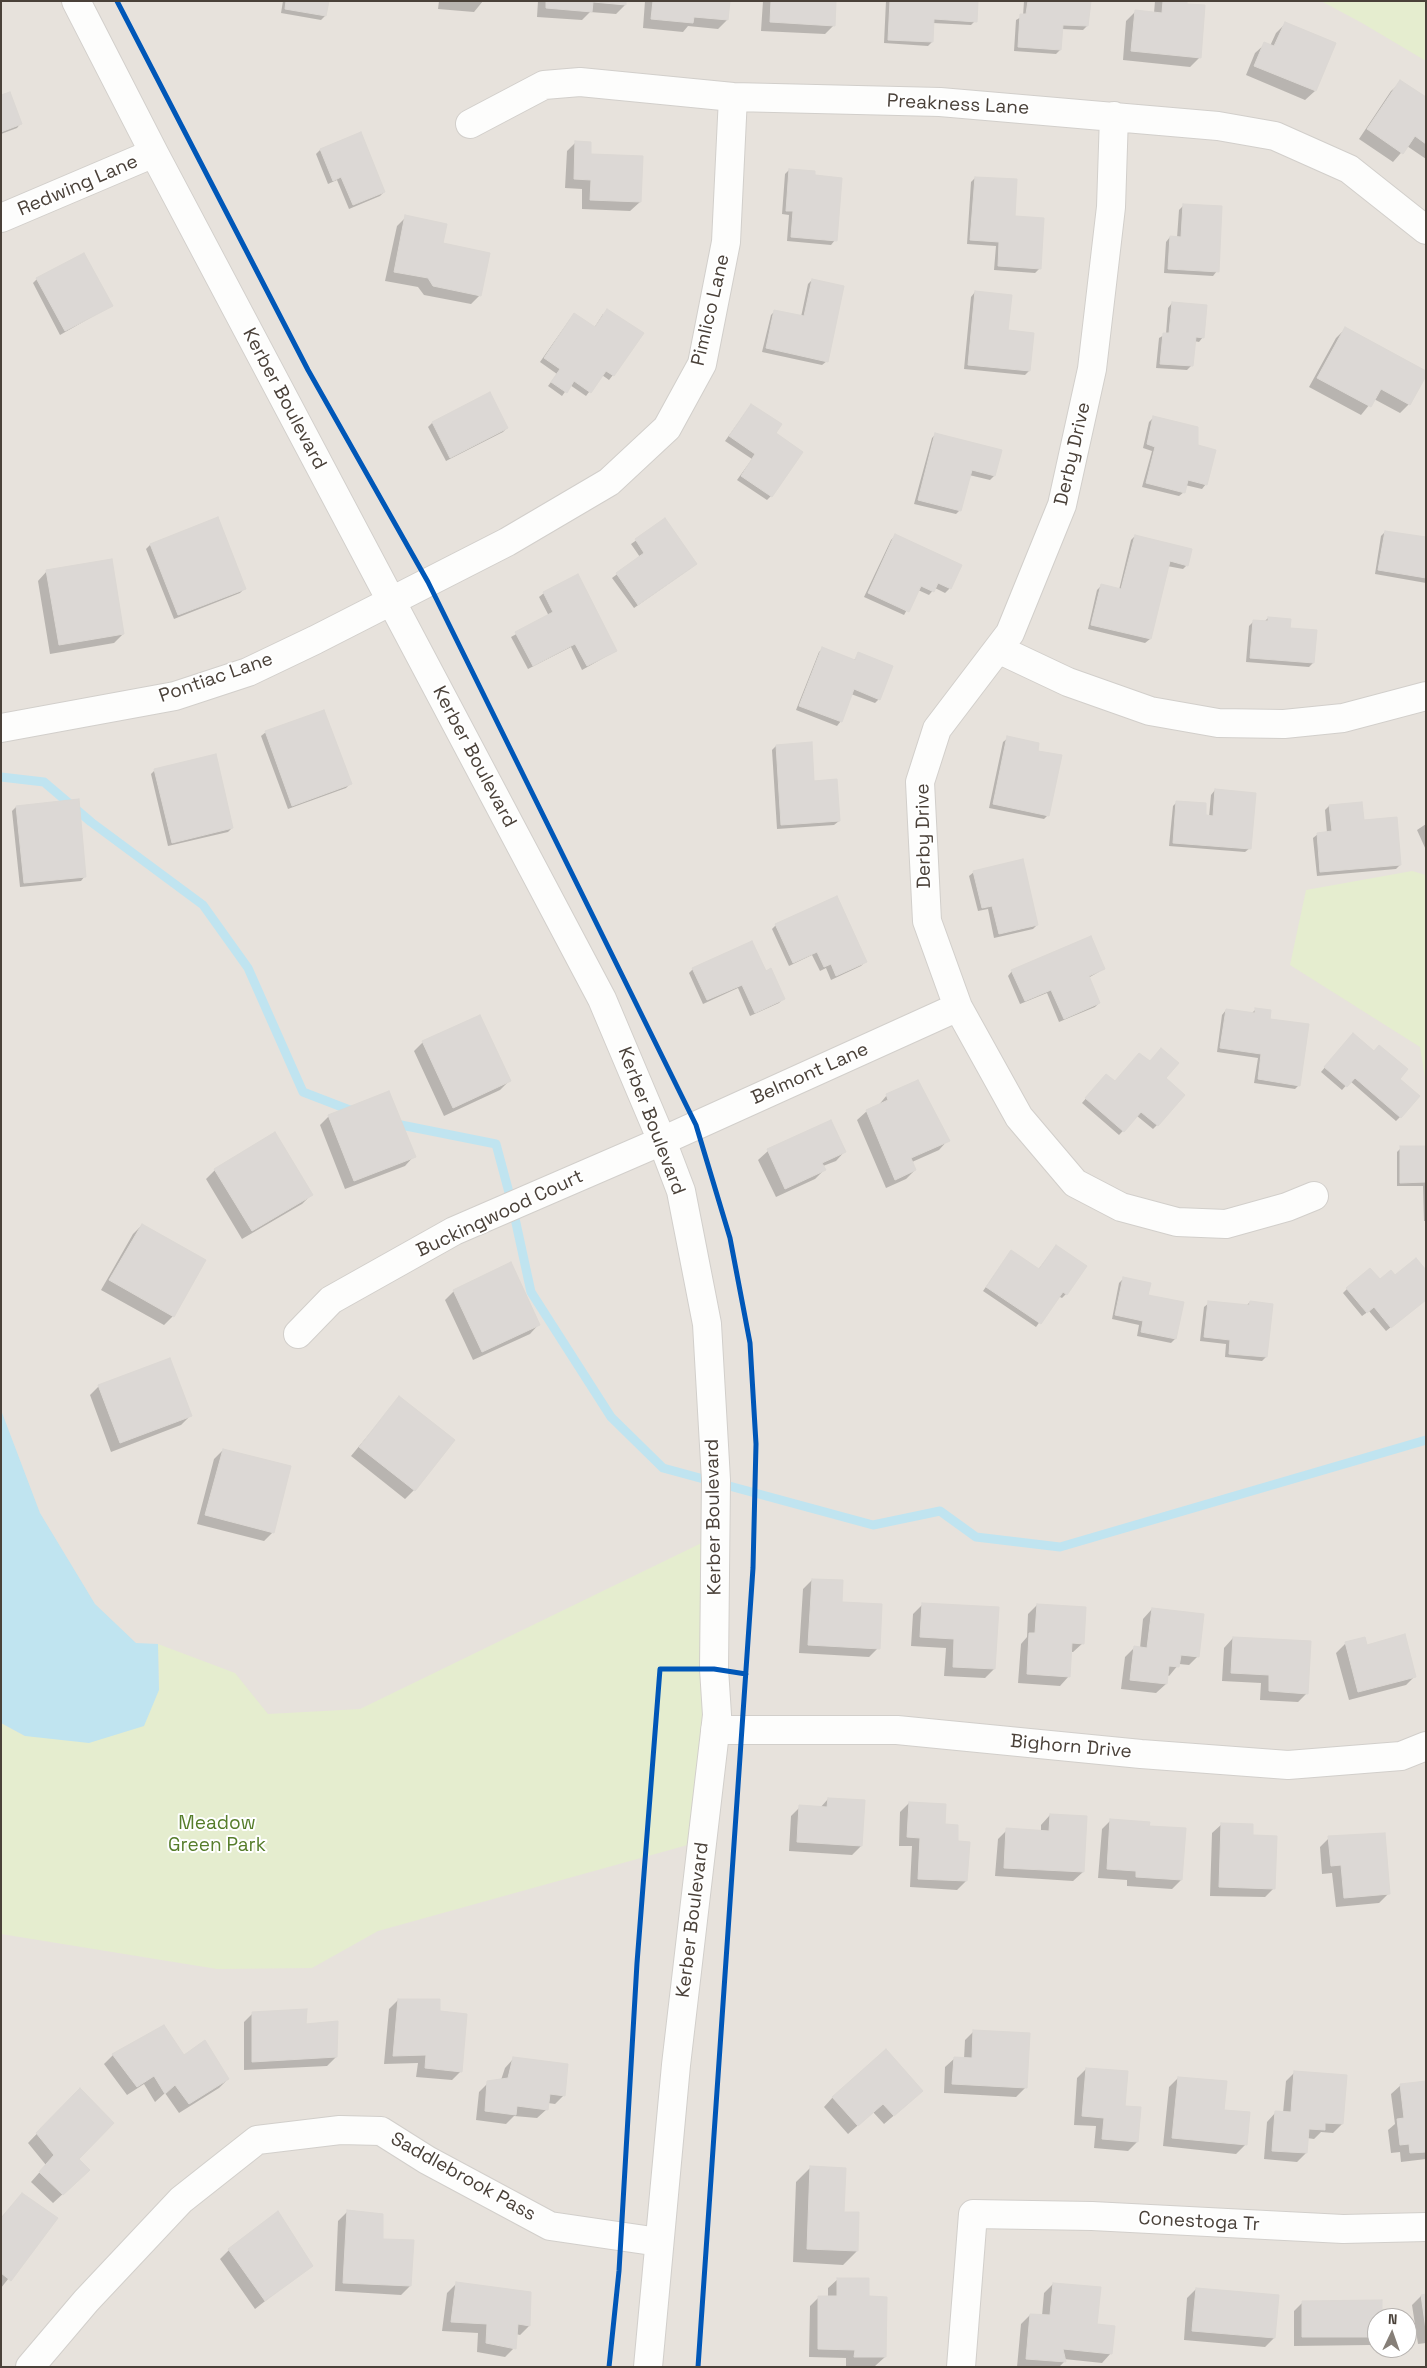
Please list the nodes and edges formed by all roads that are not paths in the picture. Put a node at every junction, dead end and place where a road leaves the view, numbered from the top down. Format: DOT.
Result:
graph roads {
  1 [pos="76,1"];
  2 [pos="733,97"];
  3 [pos="1114,116"];
  4 [pos="470,124"];
  5 [pos="154,153"];
  6 [pos="1,218"];
  7 [pos="1426,230"];
  8 [pos="391,601"];
  9 [pos="998,649"];
  10 [pos="1426,696"];
  11 [pos="1,728"];
  12 [pos="958,1007"];
  13 [pos="662,1141"];
  14 [pos="1314,1196"];
  15 [pos="298,1334"];
  16 [pos="715,1730"];
  17 [pos="1426,1746"];
  18 [pos="1426,2227"];
  19 [pos="660,2242"];
  20 [pos="30,2367"];
  21 [pos="648,2367"];
  22 [pos="961,2367"];
  1 -- 5 [label="street, Kerber Boulevard"];
  2 -- 3 [label="street, Preakness Lane"];
  2 -- 4 [label="street, Preakness Lane"];
  2 -- 8 [label="street, Pimlico Lane"];
  3 -- 7 [label="street, Preakness Lane"];
  3 -- 9 [label="street, Derby Drive"];
  5 -- 6 [label="street, Redwing Lane"];
  5 -- 8 [label="street, Kerber Boulevard"];
  8 -- 11 [label="street, Pontiac Lane"];
  8 -- 13 [label="street, Kerber Boulevard"];
  9 -- 10 [label="street"];
  9 -- 12 [label="street, Derby Drive"];
  12 -- 13 [label="street, Belmont Lane"];
  12 -- 14 [label="street, Derby Drive"];
  13 -- 15 [label="street, Buckingwood Court"];
  13 -- 16 [label="street, Kerber Boulevard"];
  16 -- 17 [label="street, Bighorn Drive"];
  16 -- 19 [label="street, Kerber Boulevard"];
  18 -- 22 [label="street, Conestoga Tr"];
  19 -- 20 [label="street, Saddlebrook Pass"];
  19 -- 21 [label="street, Kerber Boulevard"];
}
